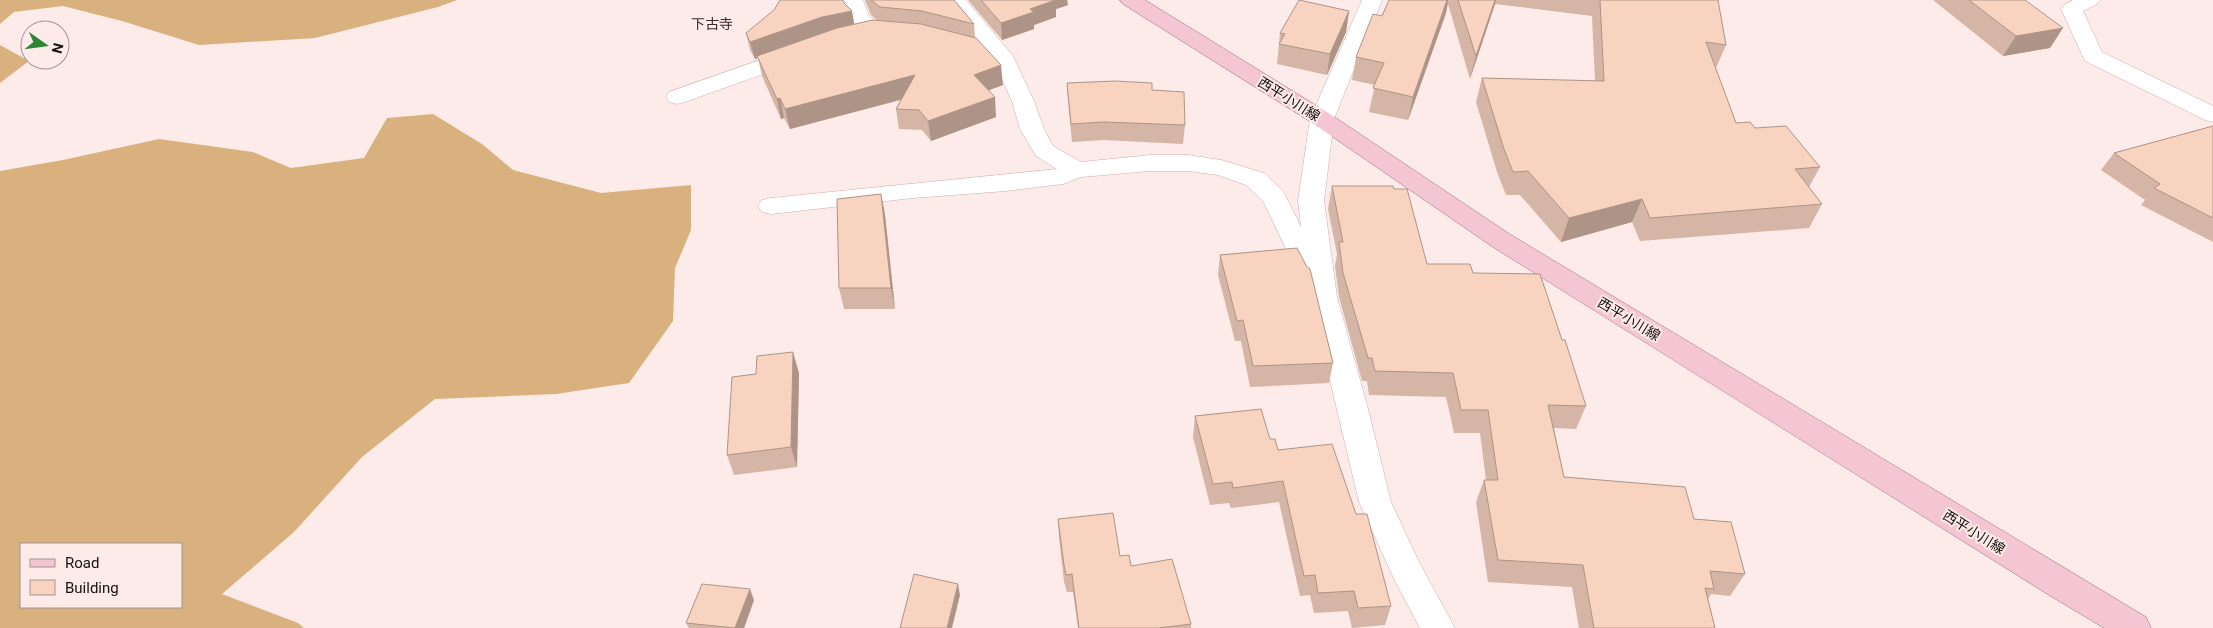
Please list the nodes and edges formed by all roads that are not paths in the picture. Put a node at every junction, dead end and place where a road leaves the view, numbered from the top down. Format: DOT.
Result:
graph roads {
  1 [pos="853,0"];
  2 [pos="955,0"];
  3 [pos="1130,0"];
  4 [pos="1372,0"];
  5 [pos="2090,0"];
  6 [pos="851,37"];
  7 [pos="817,47"];
  8 [pos="972,48"];
  9 [pos="1002,56"];
  10 [pos="677,97"];
  11 [pos="2213,115"];
  12 [pos="1322,119"];
  13 [pos="1077,170"];
  14 [pos="771,206"];
  15 [pos="1323,297"];
  16 [pos="1438,628"];
  17 [pos="2134,628"];
  1 -- 6 [label="street"];
  2 -- 9 [label="street"];
  3 -- 12 [label="main road, 西平小川線"];
  4 -- 12 [label="street"];
  5 -- 11 [label="street"];
  7 -- 10 [label="street"];
  8 -- 9 [label="street"];
  9 -- 13 [label="street"];
  12 -- 15 [label="street"];
  12 -- 17 [label="main road, 西平小川線"];
  13 -- 14 [label="street"];
  13 -- 15 [label="street"];
  15 -- 16 [label="street"];
}
